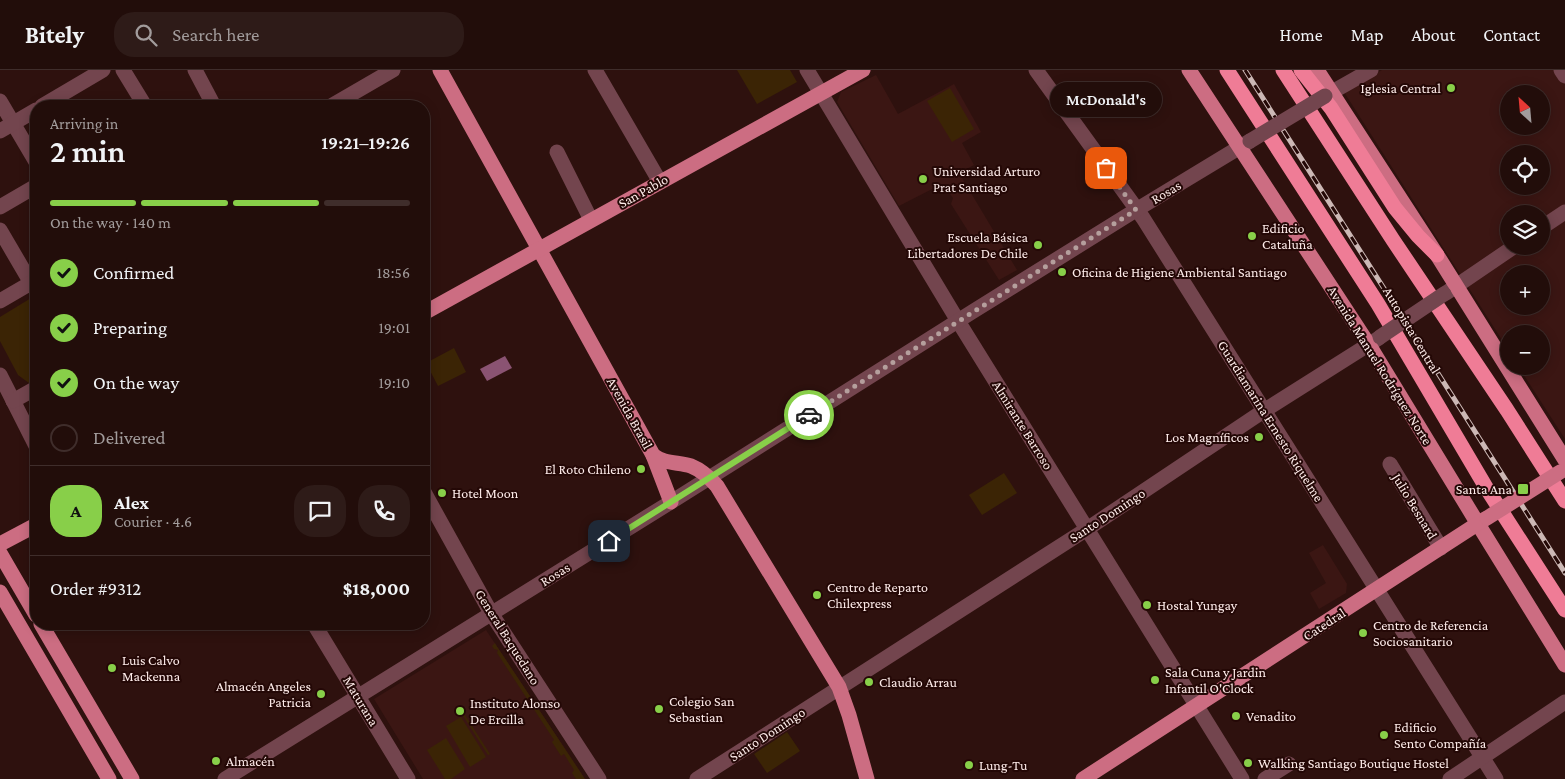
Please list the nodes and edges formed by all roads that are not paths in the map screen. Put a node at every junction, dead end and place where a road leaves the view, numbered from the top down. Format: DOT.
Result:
graph roads {
  1 [pos="103,70"];
  2 [pos="123,70"];
  3 [pos="195,70"];
  4 [pos="393,70"];
  5 [pos="440,70"];
  6 [pos="595,70"];
  7 [pos="807,70"];
  8 [pos="863,70"];
  9 [pos="1036,70"];
  10 [pos="1189,70"];
  11 [pos="1227,70"];
  12 [pos="1283,70"];
  13 [pos="1301,70"];
  14 [pos="1317,70"];
  15 [pos="1371,70"];
  16 [pos="1561,70"];
  17 [pos="1565,76"];
  18 [pos="820,94"];
  19 [pos="1328,95"];
  20 [pos="52,100"];
  21 [pos="141,100"];
  22 [pos="211,100"];
  23 [pos="341,100"];
  24 [pos="0,101"];
  25 [pos="30,113"];
  26 [pos="13,123"];
  27 [pos="0,131"];
  28 [pos="1245,144"];
  29 [pos="30,152"];
  30 [pos="556,152"];
  31 [pos="660,182"];
  32 [pos="30,190"];
  33 [pos="0,207"];
  34 [pos="1136,210"];
  35 [pos="1565,212"];
  36 [pos="591,220"];
  37 [pos="1550,222"];
  38 [pos="0,230"];
  39 [pos="540,249"];
  40 [pos="1437,255"];
  41 [pos="1502,255"];
  42 [pos="30,276"];
  43 [pos="30,284"];
  44 [pos="1450,290"];
  45 [pos="0,301"];
  46 [pos="430,310"];
  47 [pos="958,321"];
  48 [pos="1374,341"];
  49 [pos="0,375"];
  50 [pos="30,391"];
  51 [pos="13,401"];
  52 [pos="1265,410"];
  53 [pos="30,434"];
  54 [pos="653,455"];
  55 [pos="1390,464"];
  56 [pos="1563,467"];
  57 [pos="709,478"];
  58 [pos="1565,500"];
  59 [pos="671,502"];
  60 [pos="430,503"];
  61 [pos="1482,521"];
  62 [pos="30,528"];
  63 [pos="1086,529"];
  64 [pos="0,544"];
  65 [pos="1441,548"];
  66 [pos="0,553"];
  67 [pos="1377,589"];
  68 [pos="0,592"];
  69 [pos="30,605"];
  70 [pos="1565,610"];
  71 [pos="491,613"];
  72 [pos="45,630"];
  73 [pos="318,630"];
  74 [pos="1565,664"];
  75 [pos="839,687"];
  76 [pos="358,696"];
  77 [pos="1565,702"];
  78 [pos="1196,706"];
  79 [pos="1482,757"];
  80 [pos="1289,764"];
  81 [pos="109,779"];
  82 [pos="132,779"];
  83 [pos="225,779"];
  84 [pos="408,779"];
  85 [pos="599,779"];
  86 [pos="697,779"];
  87 [pos="867,779"];
  88 [pos="1084,779"];
  89 [pos="1242,779"];
  90 [pos="1264,779"];
  91 [pos="1450,779"];
  92 [pos="1496,779"];
  1 -- 20 [label="street"];
  2 -- 21 [label="street"];
  3 -- 22 [label="street"];
  4 -- 23 [label="street"];
  5 -- 39 [label="main road, Avenida Brasil"];
  6 -- 31 [label="street"];
  7 -- 18 [label="street, Almirante Barroso"];
  8 -- 18 [label="main road, San Pablo"];
  9 -- 34 [label="street, Guardiamarina Ernesto Riquelme"];
  10 -- 28 [label="main road, Avenida Manuel Rodríguez Norte"];
  11 -- 70 [label="highway, Autopista Central"];
  12 -- 58 [label="highway"];
  13 -- 40 [label="highway"];
  14 -- 19 [label="main road"];
  15 -- 19 [label="street, Rosas"];
  16 -- 17 [label="street"];
  18 -- 31 [label="main road, San Pablo"];
  18 -- 47 [label="street, Almirante Barroso"];
  19 -- 28 [label="street, Rosas, bridge"];
  19 -- 40 [label="main road"];
  24 -- 26 [label="street"];
  25 -- 26 [label="street"];
  26 -- 27 [label="street"];
  26 -- 29 [label="street"];
  28 -- 34 [label="street, Rosas"];
  28 -- 48 [label="main road, Avenida Manuel Rodríguez Norte"];
  30 -- 36 [label="street"];
  31 -- 36 [label="main road, San Pablo"];
  32 -- 33 [label="street"];
  34 -- 47 [label="street, Rosas"];
  34 -- 52 [label="street, Guardiamarina Ernesto Riquelme"];
  35 -- 37 [label="street"];
  36 -- 39 [label="main road, San Pablo"];
  38 -- 42 [label="street"];
  39 -- 46 [label="main road, San Pablo"];
  39 -- 54 [label="main road, Avenida Brasil"];
  40 -- 44 [label="main road"];
  41 -- 44 [label="street, Santo Domingo"];
  43 -- 45 [label="street"];
  44 -- 48 [label="street, Santo Domingo, bridge"];
  44 -- 56 [label="main road"];
  47 -- 57 [label="street, Rosas"];
  47 -- 63 [label="street, Almirante Barroso"];
  48 -- 52 [label="street, Santo Domingo"];
  48 -- 61 [label="main road, Avenida Manuel Rodríguez Norte"];
  49 -- 51 [label="street"];
  50 -- 51 [label="street"];
  51 -- 53 [label="street"];
  52 -- 63 [label="street, Santo Domingo"];
  52 -- 67 [label="street, Guardiamarina Ernesto Riquelme"];
  54 -- 57 [label="main road, Avenida Brasil"];
  54 -- 59 [label="main road"];
  55 -- 65 [label="street, Julio Besnard"];
  56 -- 61 [label="main road, Catedral, bridge"];
  57 -- 59 [label="street, Rosas"];
  57 -- 75 [label="main road, Avenida Brasil"];
  59 -- 71 [label="street, Rosas"];
  60 -- 71 [label="street, General Baquedano"];
  61 -- 65 [label="main road, Catedral"];
  61 -- 74 [label="main road, Avenida Manuel Rodríguez Norte"];
  62 -- 64 [label="main road"];
  63 -- 75 [label="street, Santo Domingo"];
  63 -- 78 [label="street, Almirante Barroso"];
  65 -- 67 [label="main road, Catedral"];
  66 -- 69 [label="main road"];
  67 -- 78 [label="main road, Catedral"];
  67 -- 79 [label="street, Guardiamarina Ernesto Riquelme"];
  68 -- 81 [label="main road"];
  71 -- 76 [label="street, Rosas"];
  71 -- 85 [label="street, General Baquedano"];
  72 -- 82 [label="main road"];
  73 -- 76 [label="street, Maturana"];
  75 -- 86 [label="street, Santo Domingo"];
  75 -- 87 [label="main road, Avenida Brasil"];
  76 -- 83 [label="street, Rosas"];
  76 -- 84 [label="street, Maturana"];
  77 -- 79 [label="street"];
  78 -- 88 [label="main road, Catedral"];
  78 -- 89 [label="street, Almirante Barroso"];
  79 -- 91 [label="street"];
  79 -- 92 [label="street, Guardiamarina Ernesto Riquelme"];
  80 -- 90 [label="street"];
}
